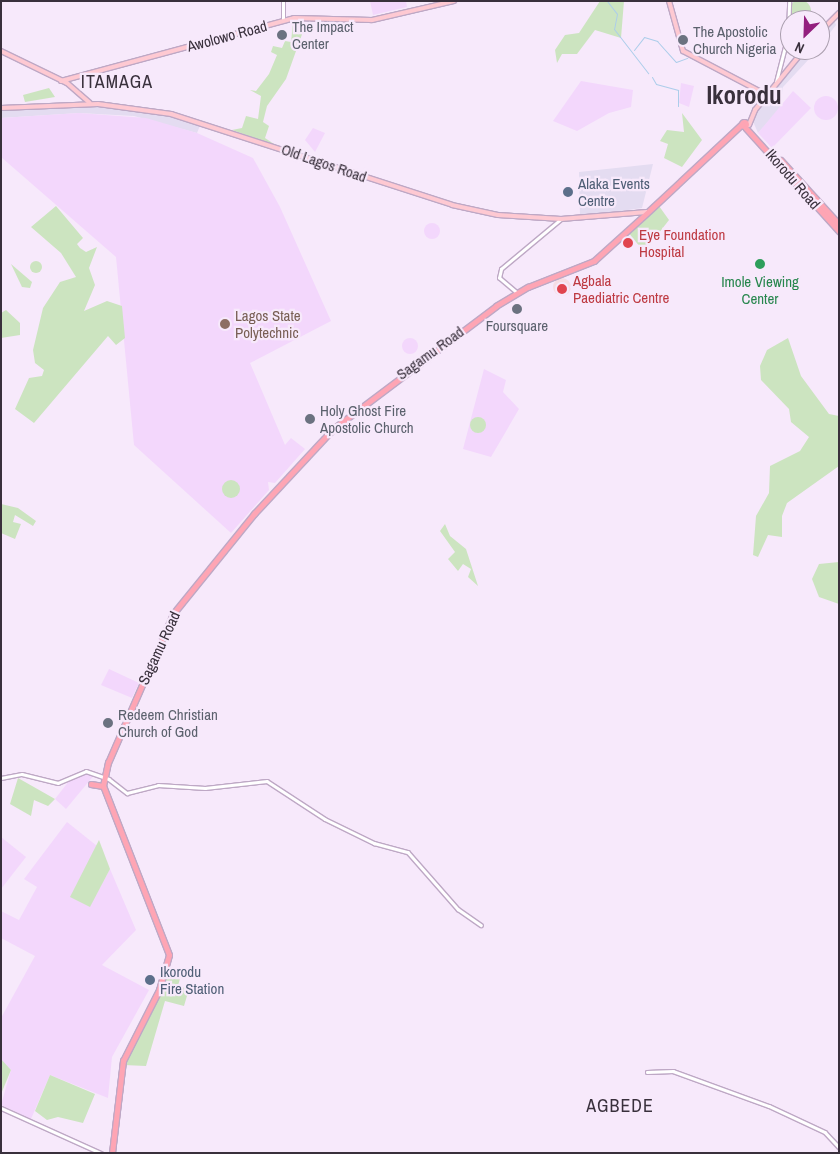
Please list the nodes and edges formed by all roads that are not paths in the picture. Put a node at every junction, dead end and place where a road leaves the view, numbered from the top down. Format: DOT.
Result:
graph roads {
  1 [pos="283,1"];
  2 [pos="446,1"];
  3 [pos="454,1"];
  4 [pos="669,1"];
  5 [pos="789,1"];
  6 [pos="839,13"];
  7 [pos="295,17"];
  8 [pos="283,20"];
  9 [pos="830,22"];
  10 [pos="1,51"];
  11 [pos="796,60"];
  12 [pos="789,68"];
  13 [pos="60,80"];
  14 [pos="776,82"];
  15 [pos="765,94"];
  16 [pos="86,103"];
  17 [pos="1,108"];
  18 [pos="750,116"];
  19 [pos="745,125"];
  20 [pos="648,212"];
  21 [pos="561,220"];
  22 [pos="837,224"];
  23 [pos="839,231"];
  24 [pos="517,293"];
  25 [pos="1,778"];
  26 [pos="104,778"];
  27 [pos="91,784"];
  28 [pos="103,786"];
  29 [pos="481,925"];
  30 [pos="647,1072"];
  31 [pos="1,1109"];
  32 [pos="85,1146"];
  33 [pos="839,1147"];
  34 [pos="98,1153"];
  35 [pos="101,1153"];
  36 [pos="112,1153"];
  1 -- 8 [label="street"];
  2 -- 7 [label="main road, Awolowo Road"];
  3 -- 7 [label="main road, Awolowo Road"];
  4 -- 15 [label="main road"];
  5 -- 14 [label="street"];
  6 -- 9 [label="main road"];
  7 -- 8 [label="main road, Awolowo Road"];
  7 -- 13 [label="main road, Awolowo Road"];
  8 -- 13 [label="main road, Awolowo Road"];
  10 -- 13 [label="main road"];
  11 -- 12 [label="main road"];
  12 -- 14 [label="main road"];
  12 -- 18 [label="main road"];
  13 -- 16 [label="main road"];
  14 -- 15 [label="main road"];
  15 -- 18 [label="main road"];
  16 -- 17 [label="main road, Old Lagos Road"];
  16 -- 21 [label="main road, Old Lagos Road"];
  18 -- 19 [label="main road"];
  19 -- 20 [label="highway, Sagamu Road"];
  19 -- 22 [label="highway, Ikorodu Road"];
  20 -- 21 [label="main road, Old Lagos Road"];
  20 -- 24 [label="highway, Sagamu Road"];
  21 -- 24 [label="street"];
  22 -- 23 [label="highway, Ikorodu Road"];
  24 -- 26 [label="highway, Sagamu Road"];
  25 -- 26 [label="street"];
  26 -- 28 [label="highway, Sagamu Road"];
  26 -- 29 [label="street"];
  27 -- 28 [label="highway"];
  28 -- 36 [label="highway, Sagamu Road"];
  30 -- 33 [label="street"];
  31 -- 32 [label="street"];
  32 -- 34 [label="street"];
  32 -- 35 [label="street"];
}
